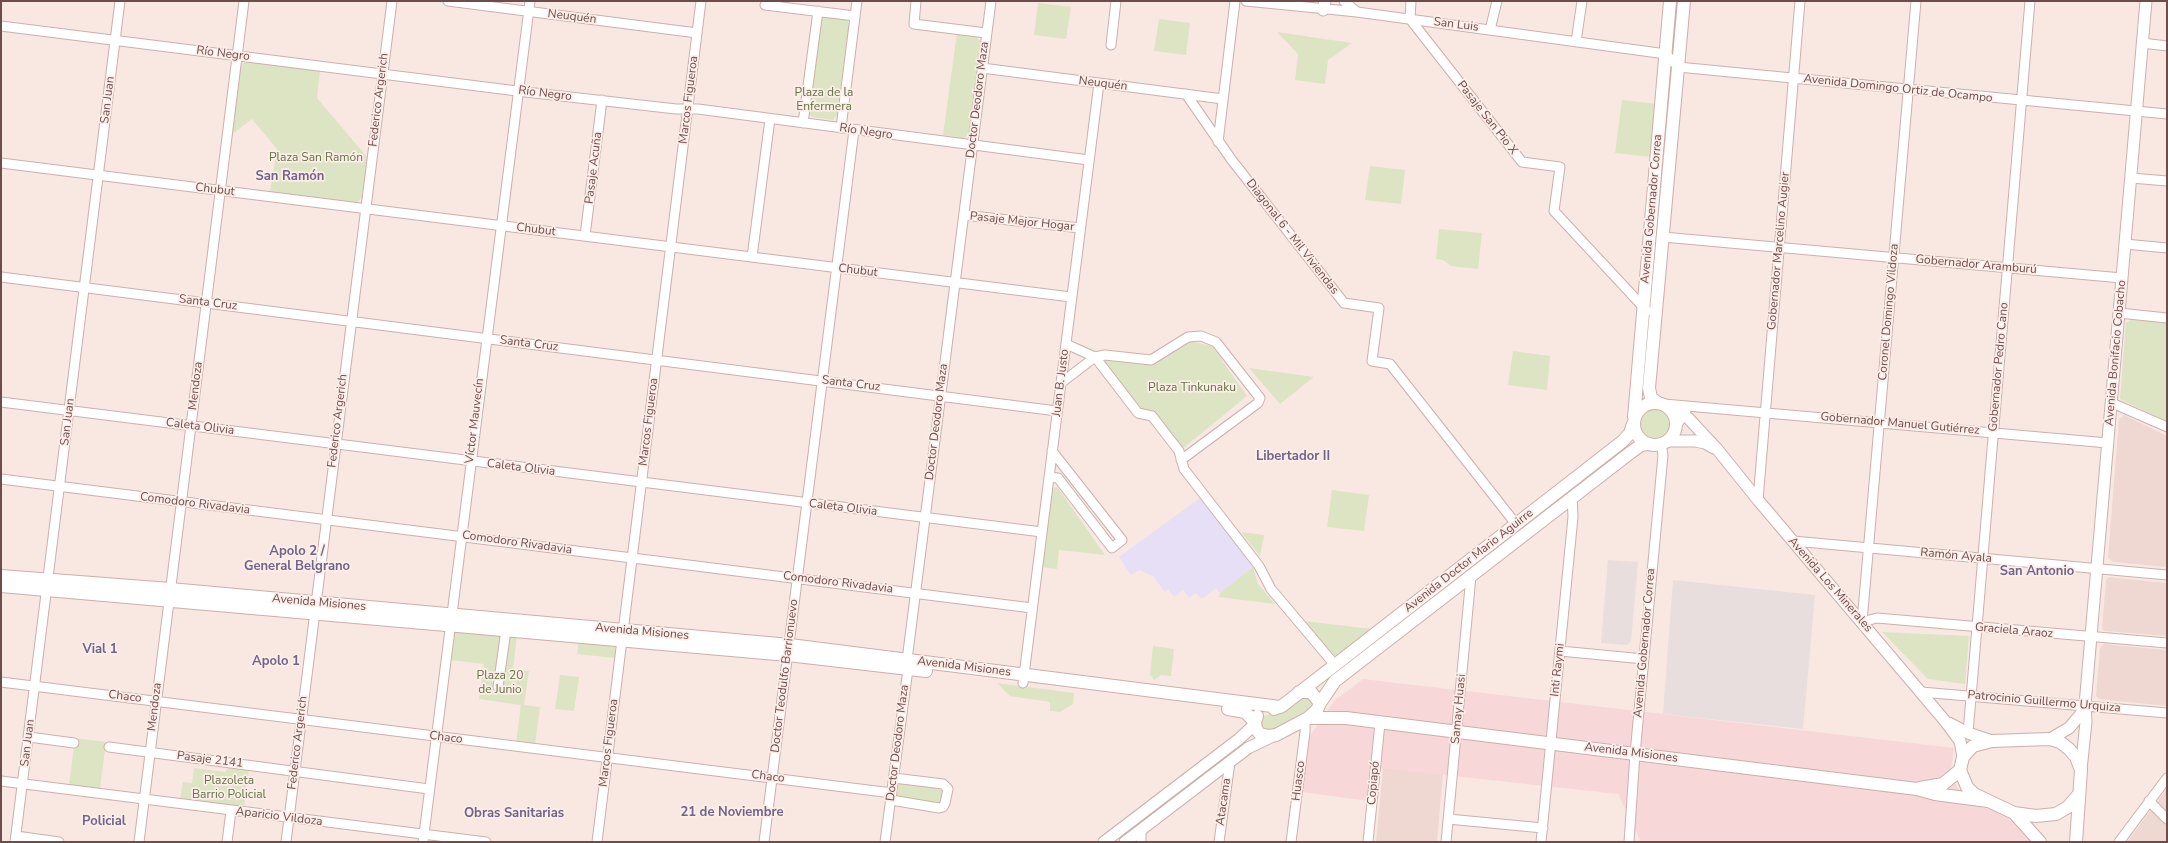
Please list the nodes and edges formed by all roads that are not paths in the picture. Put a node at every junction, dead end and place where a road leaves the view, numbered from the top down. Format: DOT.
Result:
graph roads {
  1 [pos="120,1"];
  2 [pos="244,1"];
  3 [pos="392,1"];
  4 [pos="448,1"];
  5 [pos="530,1"];
  6 [pos="701,1"];
  7 [pos="857,1"];
  8 [pos="916,1"];
  9 [pos="991,1"];
  10 [pos="1116,1"];
  11 [pos="1235,1"];
  12 [pos="1246,1"];
  13 [pos="1344,1"];
  14 [pos="1411,1"];
  15 [pos="1497,1"];
  16 [pos="1582,1"];
  17 [pos="1670,1"];
  18 [pos="1684,1"];
  19 [pos="1800,1"];
  20 [pos="1916,1"];
  21 [pos="2030,1"];
  22 [pos="2146,1"];
  23 [pos="765,5"];
  24 [pos="1324,6"];
  25 [pos="528,11"];
  26 [pos="818,12"];
  27 [pos="1357,12"];
  28 [pos="855,16"];
  29 [pos="1410,19"];
  30 [pos="1,26"];
  31 [pos="1490,30"];
  32 [pos="697,33"];
  33 [pos="986,34"];
  34 [pos="115,40"];
  35 [pos="1576,42"];
  36 [pos="2142,43"];
  37 [pos="1111,45"];
  38 [pos="2167,46"];
  39 [pos="1666,54"];
  40 [pos="237,56"];
  41 [pos="1678,67"];
  42 [pos="982,68"];
  43 [pos="383,74"];
  44 [pos="1794,79"];
  45 [pos="1098,83"];
  46 [pos="1908,90"];
  47 [pos="517,91"];
  48 [pos="1186,94"];
  49 [pos="1223,99"];
  50 [pos="602,100"];
  51 [pos="2022,101"];
  52 [pos="688,109"];
  53 [pos="2136,112"];
  54 [pos="2167,114"];
  55 [pos="770,119"];
  56 [pos="803,123"];
  57 [pos="841,128"];
  58 [pos="854,130"];
  59 [pos="1218,142"];
  60 [pos="972,146"];
  61 [pos="1089,160"];
  62 [pos="1,163"];
  63 [pos="98,176"];
  64 [pos="2131,178"];
  65 [pos="2167,181"];
  66 [pos="220,191"];
  67 [pos="365,208"];
  68 [pos="964,215"];
  69 [pos="500,226"];
  70 [pos="1080,228"];
  71 [pos="585,236"];
  72 [pos="1663,237"];
  73 [pos="2125,244"];
  74 [pos="670,247"];
  75 [pos="1779,247"];
  76 [pos="2167,248"];
  77 [pos="752,257"];
  78 [pos="1893,258"];
  79 [pos="836,268"];
  80 [pos="2008,268"];
  81 [pos="1,277"];
  82 [pos="2122,278"];
  83 [pos="955,283"];
  84 [pos="85,288"];
  85 [pos="1072,297"];
  86 [pos="207,303"];
  87 [pos="1643,307"];
  88 [pos="2119,313"];
  89 [pos="1656,317"];
  90 [pos="2167,318"];
  91 [pos="350,322"];
  92 [pos="486,339"];
  93 [pos="1066,344"];
  94 [pos="1095,357"];
  95 [pos="657,360"];
  96 [pos="823,381"];
  97 [pos="1061,382"];
  98 [pos="940,396"];
  99 [pos="1,402"];
  100 [pos="2112,403"];
  101 [pos="1662,404"];
  102 [pos="1692,406"];
  103 [pos="69,411"];
  104 [pos="1057,411"];
  105 [pos="1765,412"];
  106 [pos="1682,414"];
  107 [pos="1634,420"];
  108 [pos="1880,423"];
  109 [pos="191,426"];
  110 [pos="2167,427"];
  111 [pos="1676,428"];
  112 [pos="1994,433"];
  113 [pos="1665,442"];
  114 [pos="2108,442"];
  115 [pos="336,444"];
  116 [pos="1647,444"];
  117 [pos="1717,449"];
  118 [pos="1052,451"];
  119 [pos="1181,460"];
  120 [pos="470,462"];
  121 [pos="1049,477"];
  122 [pos="1,479"];
  123 [pos="642,483"];
  124 [pos="60,487"];
  125 [pos="1572,497"];
  126 [pos="1758,500"];
  127 [pos="182,502"];
  128 [pos="806,504"];
  129 [pos="926,519"];
  130 [pos="326,520"];
  131 [pos="1516,524"];
  132 [pos="1042,532"];
  133 [pos="461,536"];
  134 [pos="1793,541"];
  135 [pos="1870,548"];
  136 [pos="1983,558"];
  137 [pos="632,559"];
  138 [pos="2097,569"];
  139 [pos="2167,575"];
  140 [pos="1,576"];
  141 [pos="1472,576"];
  142 [pos="797,578"];
  143 [pos="48,584"];
  144 [pos="1,586"];
  145 [pos="916,593"];
  146 [pos="169,594"];
  147 [pos="316,608"];
  148 [pos="1032,608"];
  149 [pos="451,620"];
  150 [pos="1862,622"];
  151 [pos="1977,627"];
  152 [pos="506,630"];
  153 [pos="622,635"];
  154 [pos="2091,637"];
  155 [pos="2167,643"];
  156 [pos="789,650"];
  157 [pos="1560,651"];
  158 [pos="1644,660"];
  159 [pos="907,664"];
  160 [pos="1336,665"];
  161 [pos="1023,679"];
  162 [pos="1,682"];
  163 [pos="35,686"];
  164 [pos="498,687"];
  165 [pos="1298,692"];
  166 [pos="1921,692"];
  167 [pos="1971,696"];
  168 [pos="156,701"];
  169 [pos="1320,703"];
  170 [pos="2085,705"];
  171 [pos="1280,707"];
  172 [pos="2167,713"];
  173 [pos="1306,718"];
  174 [pos="1346,718"];
  175 [pos="301,720"];
  176 [pos="1945,720"];
  177 [pos="1255,723"];
  178 [pos="1380,723"];
  179 [pos="1457,732"];
  180 [pos="1968,733"];
  181 [pos="436,736"];
  182 [pos="1273,736"];
  183 [pos="29,737"];
  184 [pos="2050,739"];
  185 [pos="1992,741"];
  186 [pos="74,743"];
  187 [pos="1551,744"];
  188 [pos="109,747"];
  189 [pos="150,752"];
  190 [pos="1635,754"];
  191 [pos="1963,757"];
  192 [pos="607,759"];
  193 [pos="1230,762"];
  194 [pos="1960,770"];
  195 [pos="2081,770"];
  196 [pos="295,771"];
  197 [pos="773,778"];
  198 [pos="894,778"];
  199 [pos="2167,778"];
  200 [pos="1,781"];
  201 [pos="23,784"];
  202 [pos="429,789"];
  203 [pos="1917,789"];
  204 [pos="2079,794"];
  205 [pos="891,797"];
  206 [pos="144,799"];
  207 [pos="1988,801"];
  208 [pos="2149,801"];
  209 [pos="231,811"];
  210 [pos="2014,812"];
  211 [pos="289,818"];
  212 [pos="1448,819"];
  213 [pos="2167,819"];
  214 [pos="1543,828"];
  215 [pos="1141,830"];
  216 [pos="423,838"];
  217 [pos="16,839"];
  218 [pos="59,842"];
  219 [pos="139,842"];
  220 [pos="227,842"];
  221 [pos="286,842"];
  222 [pos="486,842"];
  223 [pos="596,842"];
  224 [pos="764,842"];
  225 [pos="886,842"];
  226 [pos="1104,842"];
  227 [pos="1124,842"];
  228 [pos="1141,842"];
  229 [pos="1219,842"];
  230 [pos="1291,842"];
  231 [pos="1368,842"];
  232 [pos="1446,842"];
  233 [pos="1541,842"];
  234 [pos="1629,842"];
  235 [pos="2040,842"];
  236 [pos="2076,842"];
  237 [pos="2119,842"];
  1 -- 34 [label="street, San Juan"];
  2 -- 40 [label="street, Mendoza"];
  3 -- 43 [label="street, Federico Argerich"];
  4 -- 25 [label="street, Neuquén"];
  5 -- 25 [label="street, Víctor Mauvecín"];
  6 -- 32 [label="street, Marcos Figueroa"];
  7 -- 28 [label="street"];
  8 -- 33 [label="street"];
  9 -- 33 [label="street, Doctor Deodoro Maza"];
  10 -- 37 [label="street"];
  11 -- 49 [label="street"];
  12 -- 24 [label="street, San Luis"];
  13 -- 27 [label="street"];
  14 -- 29 [label="street"];
  15 -- 31 [label="street"];
  16 -- 35 [label="street"];
  17 -- 39 [label="main road, Avenida Gobernador Correa"];
  18 -- 41 [label="main road, Avenida Gobernador Correa"];
  19 -- 44 [label="street, Gobernador Marcelino Augier"];
  20 -- 46 [label="street, Coronel Domingo Vildoza"];
  21 -- 51 [label="street, Gobernador Pedro Cano"];
  22 -- 36 [label="street, Avenida Bonifacio Cobacho"];
  23 -- 26 [label="street"];
  24 -- 27 [label="street, San Luis"];
  25 -- 32 [label="street, Neuquén"];
  25 -- 47 [label="street, Víctor Mauvecín"];
  26 -- 28 [label="street"];
  26 -- 56 [label="street"];
  27 -- 29 [label="street, San Luis"];
  28 -- 57 [label="street"];
  29 -- 31 [label="street, San Luis"];
  29 -- 87 [label="street, Pasaje San Pio X"];
  30 -- 34 [label="street, Río Negro"];
  31 -- 35 [label="street, San Luis"];
  32 -- 52 [label="street, Marcos Figueroa"];
  33 -- 42 [label="street, Doctor Deodoro Maza"];
  34 -- 40 [label="street, Río Negro"];
  34 -- 63 [label="street, San Juan"];
  35 -- 39 [label="street, San Luis"];
  36 -- 38 [label="street"];
  36 -- 53 [label="street, Avenida Bonifacio Cobacho"];
  39 -- 41 [label="street"];
  39 -- 87 [label="main road, Avenida Gobernador Correa"];
  40 -- 43 [label="street, Río Negro"];
  40 -- 66 [label="street, Mendoza"];
  41 -- 44 [label="street, Avenida Domingo Ortiz de Ocampo"];
  41 -- 72 [label="main road, Avenida Gobernador Correa"];
  42 -- 45 [label="street, Neuquén"];
  42 -- 60 [label="street, Doctor Deodoro Maza"];
  43 -- 47 [label="street, Río Negro"];
  43 -- 67 [label="street, Federico Argerich"];
  44 -- 46 [label="street, Avenida Domingo Ortiz de Ocampo"];
  44 -- 75 [label="street, Gobernador Marcelino Augier"];
  45 -- 48 [label="street, Neuquén"];
  45 -- 61 [label="street, Juan B. Justo"];
  46 -- 51 [label="street, Avenida Domingo Ortiz de Ocampo"];
  46 -- 78 [label="street, Coronel Domingo Vildoza"];
  47 -- 50 [label="street, Río Negro"];
  47 -- 69 [label="street, Víctor Mauvecín"];
  48 -- 49 [label="street, Neuquén"];
  48 -- 59 [label="street, Diagonal 6 - Mil Viviendas"];
  49 -- 59 [label="street"];
  50 -- 52 [label="street, Río Negro"];
  50 -- 71 [label="street, Pasaje Acuña"];
  51 -- 53 [label="street, Avenida Domingo Ortiz de Ocampo"];
  51 -- 80 [label="street, Gobernador Pedro Cano"];
  52 -- 55 [label="street, Río Negro"];
  52 -- 74 [label="street, Marcos Figueroa"];
  53 -- 54 [label="street, Avenida Domingo Ortiz de Ocampo"];
  53 -- 64 [label="street, Avenida Bonifacio Cobacho"];
  55 -- 56 [label="street, Río Negro"];
  55 -- 77 [label="street"];
  56 -- 57 [label="street, Río Negro"];
  57 -- 58 [label="street, Río Negro"];
  58 -- 60 [label="street, Río Negro"];
  58 -- 79 [label="street, Doctor Teodulfo Barrionuevo"];
  59 -- 131 [label="street, Diagonal 6 - Mil Viviendas"];
  60 -- 61 [label="street, Río Negro"];
  60 -- 68 [label="street, Doctor Deodoro Maza"];
  61 -- 70 [label="street, Juan B. Justo"];
  62 -- 63 [label="street, Chubut"];
  63 -- 66 [label="street, Chubut"];
  63 -- 84 [label="street, San Juan"];
  64 -- 65 [label="street"];
  64 -- 73 [label="street, Avenida Bonifacio Cobacho"];
  66 -- 67 [label="street, Chubut"];
  66 -- 86 [label="street, Mendoza"];
  67 -- 69 [label="street, Chubut"];
  67 -- 91 [label="street, Federico Argerich"];
  68 -- 70 [label="street, Pasaje Mejor Hogar"];
  68 -- 83 [label="street, Doctor Deodoro Maza"];
  69 -- 71 [label="street, Chubut"];
  69 -- 92 [label="street, Víctor Mauvecín"];
  70 -- 85 [label="street, Juan B. Justo"];
  71 -- 74 [label="street, Chubut"];
  72 -- 75 [label="street, Gobernador Aramburú"];
  72 -- 89 [label="main road, Avenida Gobernador Correa"];
  73 -- 76 [label="street"];
  73 -- 82 [label="street, Avenida Bonifacio Cobacho"];
  74 -- 77 [label="street, Chubut"];
  74 -- 95 [label="street, Marcos Figueroa"];
  75 -- 78 [label="street, Gobernador Aramburú"];
  75 -- 105 [label="street, Gobernador Marcelino Augier"];
  77 -- 79 [label="street, Chubut"];
  78 -- 80 [label="street, Gobernador Aramburú"];
  78 -- 108 [label="street, Coronel Domingo Vildoza"];
  79 -- 83 [label="street, Chubut"];
  79 -- 96 [label="street, Doctor Teodulfo Barrionuevo"];
  80 -- 82 [label="street, Gobernador Aramburú"];
  80 -- 112 [label="street, Gobernador Pedro Cano"];
  81 -- 84 [label="street, Santa Cruz"];
  82 -- 88 [label="street, Avenida Bonifacio Cobacho"];
  83 -- 85 [label="street, Chubut"];
  83 -- 98 [label="street, Doctor Deodoro Maza"];
  84 -- 86 [label="street, Santa Cruz"];
  84 -- 103 [label="street, San Juan"];
  85 -- 93 [label="street, Juan B. Justo"];
  86 -- 91 [label="street, Santa Cruz"];
  86 -- 109 [label="street, Mendoza"];
  87 -- 89 [label="street"];
  87 -- 107 [label="main road, Avenida Gobernador Correa"];
  88 -- 90 [label="street"];
  88 -- 100 [label="street, Avenida Bonifacio Cobacho"];
  89 -- 101 [label="main road, Avenida Gobernador Correa"];
  91 -- 92 [label="street, Santa Cruz"];
  91 -- 115 [label="street, Federico Argerich"];
  92 -- 95 [label="street, Santa Cruz"];
  92 -- 120 [label="street, Víctor Mauvecín"];
  93 -- 94 [label="street"];
  93 -- 97 [label="street, Juan B. Justo"];
  94 -- 97 [label="street"];
  94 -- 119 [label="street"];
  94 -- 119 [label="street"];
  95 -- 96 [label="street, Santa Cruz"];
  95 -- 123 [label="street, Marcos Figueroa"];
  96 -- 98 [label="street, Santa Cruz"];
  96 -- 128 [label="street, Doctor Teodulfo Barrionuevo"];
  97 -- 104 [label="street, Juan B. Justo"];
  98 -- 104 [label="street, Santa Cruz"];
  98 -- 129 [label="street, Doctor Deodoro Maza"];
  99 -- 103 [label="street, Caleta Olivia"];
  100 -- 110 [label="street"];
  100 -- 114 [label="street, Avenida Bonifacio Cobacho"];
  101 -- 102 [label="street, Gobernador Manuel Gutiérrez"];
  101 -- 106 [label="street, Avenida Los Minerales"];
  101 -- 107 [label="main road"];
  101 -- 111 [label="main road"];
  102 -- 105 [label="street, Gobernador Manuel Gutiérrez"];
  102 -- 106 [label="street"];
  103 -- 109 [label="street, Caleta Olivia"];
  103 -- 124 [label="street, San Juan"];
  104 -- 118 [label="street, Juan B. Justo"];
  105 -- 108 [label="street, Gobernador Manuel Gutiérrez"];
  105 -- 126 [label="street, Gobernador Marcelino Augier"];
  106 -- 111 [label="street"];
  106 -- 117 [label="street, Avenida Los Minerales"];
  107 -- 116 [label="main road"];
  107 -- 131 [label="main road, Avenida Doctor Mario Aguirre"];
  108 -- 112 [label="street, Gobernador Manuel Gutiérrez"];
  108 -- 135 [label="street, Coronel Domingo Vildoza"];
  109 -- 115 [label="street, Caleta Olivia"];
  109 -- 127 [label="street, Mendoza"];
  111 -- 113 [label="main road"];
  112 -- 114 [label="street, Gobernador Manuel Gutiérrez"];
  112 -- 136 [label="street, Gobernador Pedro Cano"];
  113 -- 116 [label="main road"];
  113 -- 117 [label="street, Avenida Los Minerales"];
  113 -- 158 [label="street, Avenida Gobernador Correa"];
  114 -- 138 [label="street, Avenida Bonifacio Cobacho"];
  115 -- 120 [label="street, Caleta Olivia"];
  115 -- 130 [label="street, Federico Argerich"];
  116 -- 125 [label="main road, Avenida Doctor Mario Aguirre"];
  117 -- 126 [label="street, Avenida Los Minerales"];
  118 -- 121 [label="street, Juan B. Justo"];
  118 -- 121 [label="street"];
  119 -- 160 [label="street"];
  120 -- 123 [label="street, Caleta Olivia"];
  120 -- 133 [label="street, Víctor Mauvecín"];
  121 -- 132 [label="street, Juan B. Justo"];
  122 -- 124 [label="street, Comodoro Rivadavia"];
  123 -- 128 [label="street, Caleta Olivia"];
  123 -- 137 [label="street, Marcos Figueroa"];
  124 -- 127 [label="street, Comodoro Rivadavia"];
  124 -- 143 [label="street, San Juan"];
  125 -- 141 [label="main road, Avenida Doctor Mario Aguirre"];
  125 -- 157 [label="street, Inti Raymi"];
  126 -- 134 [label="street, Avenida Los Minerales"];
  127 -- 130 [label="street, Comodoro Rivadavia"];
  127 -- 146 [label="street, Mendoza"];
  128 -- 129 [label="street, Caleta Olivia"];
  128 -- 142 [label="street, Doctor Teodulfo Barrionuevo"];
  129 -- 132 [label="street, Caleta Olivia"];
  129 -- 145 [label="street, Doctor Deodoro Maza"];
  130 -- 133 [label="street, Comodoro Rivadavia"];
  130 -- 147 [label="street, Federico Argerich"];
  131 -- 160 [label="main road, Avenida Doctor Mario Aguirre"];
  132 -- 148 [label="street, Juan B. Justo"];
  133 -- 137 [label="street, Comodoro Rivadavia"];
  133 -- 149 [label="street, Víctor Mauvecín"];
  134 -- 135 [label="street, Ramón Ayala"];
  134 -- 150 [label="street, Avenida Los Minerales"];
  135 -- 136 [label="street, Ramón Ayala"];
  135 -- 150 [label="street, Coronel Domingo Vildoza"];
  136 -- 138 [label="street, Ramón Ayala"];
  136 -- 151 [label="street, Gobernador Pedro Cano"];
  137 -- 142 [label="street, Comodoro Rivadavia"];
  137 -- 153 [label="street, Marcos Figueroa"];
  138 -- 139 [label="street, Ramón Ayala"];
  138 -- 154 [label="street, Avenida Bonifacio Cobacho"];
  140 -- 143 [label="main road, Avenida Misiones"];
  141 -- 169 [label="main road, Avenida Doctor Mario Aguirre"];
  141 -- 179 [label="street, Samay Huasi"];
  142 -- 145 [label="street, Comodoro Rivadavia"];
  142 -- 156 [label="street, Doctor Teodulfo Barrionuevo"];
  143 -- 144 [label="main road, Avenida Misiones"];
  143 -- 146 [label="main road, Avenida Misiones"];
  143 -- 163 [label="street, San Juan"];
  145 -- 148 [label="street, Comodoro Rivadavia"];
  145 -- 159 [label="street, Doctor Deodoro Maza"];
  146 -- 147 [label="main road, Avenida Misiones"];
  146 -- 168 [label="street, Mendoza"];
  147 -- 149 [label="main road, Avenida Misiones"];
  147 -- 175 [label="street, Federico Argerich"];
  148 -- 161 [label="street, Juan B. Justo"];
  149 -- 152 [label="main road, Avenida Misiones"];
  149 -- 153 [label="main road, Avenida Misiones"];
  149 -- 181 [label="street, Víctor Mauvecín"];
  150 -- 151 [label="street, Graciela Araoz"];
  150 -- 166 [label="street, Avenida Los Minerales"];
  151 -- 154 [label="street, Graciela Araoz"];
  151 -- 167 [label="street, Gobernador Pedro Cano"];
  152 -- 153 [label="main road, Avenida Misiones"];
  152 -- 164 [label="street"];
  153 -- 156 [label="main road, Avenida Misiones"];
  153 -- 192 [label="street, Marcos Figueroa"];
  154 -- 155 [label="street, Graciela Araoz"];
  154 -- 170 [label="street, Avenida Bonifacio Cobacho"];
  156 -- 159 [label="main road, Avenida Misiones"];
  156 -- 197 [label="street, Doctor Teodulfo Barrionuevo"];
  157 -- 158 [label="street"];
  157 -- 187 [label="street, Inti Raymi"];
  158 -- 190 [label="street, Avenida Gobernador Correa"];
  159 -- 161 [label="main road, Avenida Misiones"];
  159 -- 198 [label="street, Doctor Deodoro Maza"];
  160 -- 165 [label="main road, Avenida Doctor Mario Aguirre"];
  161 -- 171 [label="main road, Avenida Misiones"];
  161 -- 177 [label="main road, Avenida Misiones"];
  162 -- 163 [label="street, Chaco"];
  163 -- 168 [label="street, Chaco"];
  163 -- 183 [label="street, San Juan"];
  165 -- 169 [label="main road, Avenida Misiones"];
  165 -- 171 [label="main road, Avenida Doctor Mario Aguirre"];
  166 -- 167 [label="street, Patrocinio Guillermo Urquiza"];
  166 -- 176 [label="street, Avenida Los Minerales"];
  167 -- 170 [label="street, Patrocinio Guillermo Urquiza"];
  167 -- 180 [label="street, Gobernador Pedro Cano"];
  168 -- 175 [label="street, Chaco"];
  168 -- 189 [label="street, Mendoza"];
  169 -- 173 [label="main road, Avenida Doctor Mario Aguirre"];
  169 -- 174 [label="main road, Avenida Misiones"];
  170 -- 172 [label="street, Patrocinio Guillermo Urquiza"];
  170 -- 184 [label="street, Avenida Bonifacio Cobacho"];
  170 -- 195 [label="street, Avenida Bonifacio Cobacho"];
  171 -- 177 [label="main road"];
  173 -- 174 [label="main road, Avenida Misiones"];
  173 -- 182 [label="main road"];
  173 -- 230 [label="street, Huasco"];
  174 -- 178 [label="main road, Avenida Misiones"];
  175 -- 181 [label="street, Chaco"];
  175 -- 196 [label="street, Federico Argerich"];
  176 -- 180 [label="street, Avenida Los Minerales"];
  176 -- 191 [label="street, Avenida Los Minerales"];
  177 -- 182 [label="main road, Avenida Misiones"];
  177 -- 226 [label="street"];
  178 -- 179 [label="main road, Avenida Misiones"];
  178 -- 231 [label="street, Copiapó"];
  179 -- 187 [label="main road, Avenida Misiones"];
  179 -- 212 [label="street, Samay Huasi"];
  180 -- 185 [label="street, Avenida Los Minerales"];
  181 -- 192 [label="street, Chaco"];
  181 -- 202 [label="street, Víctor Mauvecín"];
  182 -- 193 [label="street"];
  183 -- 186 [label="street"];
  183 -- 201 [label="street, San Juan"];
  184 -- 185 [label="main road"];
  184 -- 195 [label="main road"];
  185 -- 191 [label="main road"];
  187 -- 190 [label="main road, Avenida Misiones"];
  187 -- 214 [label="street, Inti Raymi"];
  188 -- 189 [label="street, Pasaje 2141"];
  189 -- 196 [label="street, Pasaje 2141"];
  189 -- 206 [label="street, Mendoza"];
  190 -- 203 [label="main road, Avenida Misiones"];
  190 -- 234 [label="street, Avenida Gobernador Correa"];
  191 -- 194 [label="main road"];
  192 -- 197 [label="street, Chaco"];
  192 -- 223 [label="street, Marcos Figueroa"];
  193 -- 215 [label="street"];
  193 -- 229 [label="street, Atacama"];
  194 -- 203 [label="main road, Avenida Misiones"];
  194 -- 207 [label="main road"];
  195 -- 204 [label="main road"];
  196 -- 202 [label="street, Pasaje 2141"];
  196 -- 211 [label="street, Federico Argerich"];
  197 -- 205 [label="street, Chaco"];
  197 -- 224 [label="street, Doctor Teodulfo Barrionuevo"];
  198 -- 205 [label="street, Doctor Deodoro Maza"];
  198 -- 205 [label="street, Chaco"];
  199 -- 208 [label="street"];
  200 -- 201 [label="street, Aparicio Vildoza"];
  201 -- 206 [label="street, Aparicio Vildoza"];
  201 -- 217 [label="street, San Juan"];
  202 -- 216 [label="street, Víctor Mauvecín"];
  203 -- 207 [label="main road, Avenida Misiones"];
  204 -- 210 [label="main road"];
  204 -- 236 [label="main road"];
  205 -- 225 [label="street, Doctor Deodoro Maza"];
  206 -- 209 [label="street, Aparicio Vildoza"];
  206 -- 219 [label="street, Mendoza"];
  207 -- 210 [label="main road"];
  208 -- 213 [label="street"];
  208 -- 237 [label="street"];
  209 -- 211 [label="street, Aparicio Vildoza"];
  209 -- 220 [label="street"];
  210 -- 235 [label="main road"];
  211 -- 216 [label="street, Aparicio Vildoza"];
  211 -- 221 [label="street, Federico Argerich"];
  212 -- 214 [label="street"];
  212 -- 232 [label="street, Samay Huasi"];
  214 -- 233 [label="street, Inti Raymi"];
  215 -- 227 [label="street"];
  215 -- 228 [label="street"];
  216 -- 222 [label="street, Aparicio Vildoza"];
  217 -- 218 [label="street"];
}
